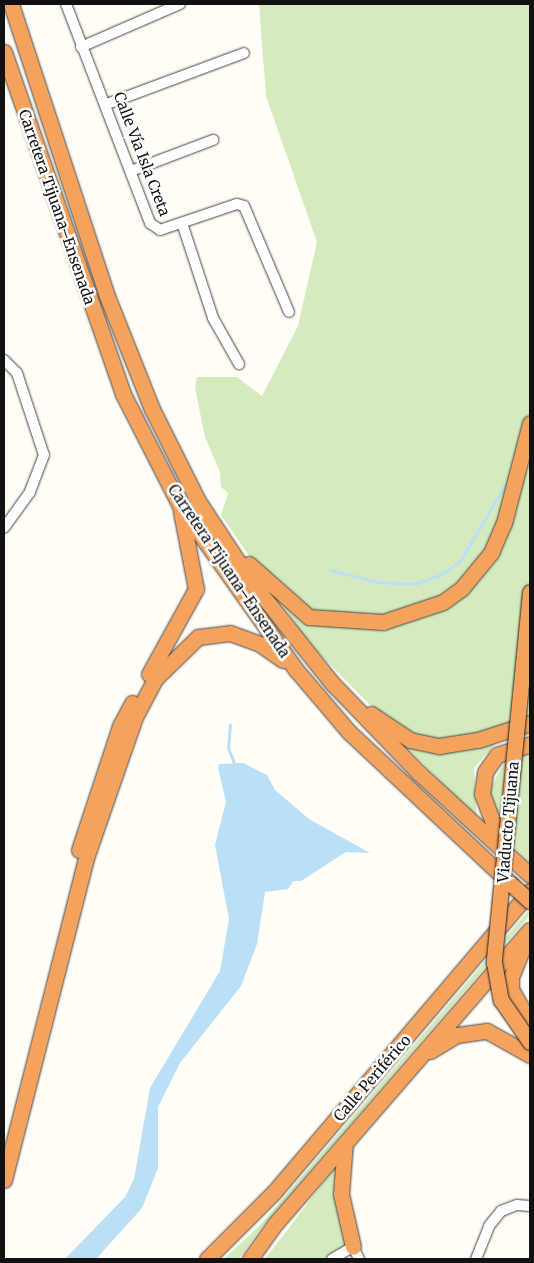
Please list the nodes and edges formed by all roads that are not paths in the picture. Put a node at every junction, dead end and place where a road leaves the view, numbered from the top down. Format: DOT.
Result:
graph roads {
  1 [pos="11,4"];
  2 [pos="66,4"];
  3 [pos="180,4"];
  4 [pos="81,47"];
  5 [pos="4,52"];
  6 [pos="244,53"];
  7 [pos="107,104"];
  8 [pos="213,140"];
  9 [pos="131,171"];
  10 [pos="182,223"];
  11 [pos="289,312"];
  12 [pos="4,360"];
  13 [pos="239,364"];
  14 [pos="530,423"];
  15 [pos="180,506"];
  16 [pos="210,520"];
  17 [pos="4,528"];
  18 [pos="530,592"];
  19 [pos="297,671"];
  20 [pos="332,683"];
  21 [pos="530,723"];
  22 [pos="530,744"];
  23 [pos="505,854"];
  24 [pos="528,873"];
  25 [pos="530,891"];
  26 [pos="530,901"];
  27 [pos="530,932"];
  28 [pos="530,1023"];
  29 [pos="530,1042"];
  30 [pos="530,1055"];
  31 [pos="418,1058"];
  32 [pos="345,1144"];
  33 [pos="4,1145"];
  34 [pos="4,1180"];
  35 [pos="530,1206"];
  36 [pos="356,1253"];
  37 [pos="208,1259"];
  38 [pos="250,1259"];
  39 [pos="332,1259"];
  40 [pos="476,1259"];
  1 -- 16 [label="highway, Carretera Tijuana–Ensenada"];
  2 -- 4 [label="street, Calle Vía Isla Creta"];
  3 -- 4 [label="street"];
  4 -- 7 [label="street, Calle Vía Isla Creta"];
  5 -- 15 [label="highway, Carretera Tijuana–Ensenada"];
  6 -- 7 [label="street"];
  7 -- 9 [label="street, Calle Vía Isla Creta"];
  8 -- 9 [label="street"];
  9 -- 10 [label="street, Calle Vía Isla Creta"];
  10 -- 11 [label="street, Calle Vía Isla Creta"];
  10 -- 13 [label="street"];
  12 -- 17 [label="street"];
  14 -- 16 [label="highway"];
  15 -- 19 [label="highway, Carretera Tijuana–Ensenada"];
  15 -- 33 [label="highway"];
  16 -- 20 [label="highway, Carretera Tijuana–Ensenada"];
  18 -- 29 [label="highway, Viaducto Tijuana, bridge"];
  19 -- 26 [label="highway, Carretera Tijuana–Ensenada, bridge"];
  19 -- 34 [label="highway"];
  20 -- 21 [label="highway"];
  20 -- 23 [label="highway"];
  22 -- 23 [label="highway"];
  23 -- 24 [label="highway"];
  25 -- 37 [label="highway, Calle Periférico"];
  27 -- 28 [label="highway"];
  27 -- 31 [label="highway, Calle Periférico"];
  30 -- 31 [label="highway"];
  31 -- 32 [label="highway, Calle Periférico"];
  32 -- 36 [label="highway"];
  32 -- 38 [label="highway, Calle Periférico"];
  35 -- 40 [label="street"];
  36 -- 39 [label="street"];
}
